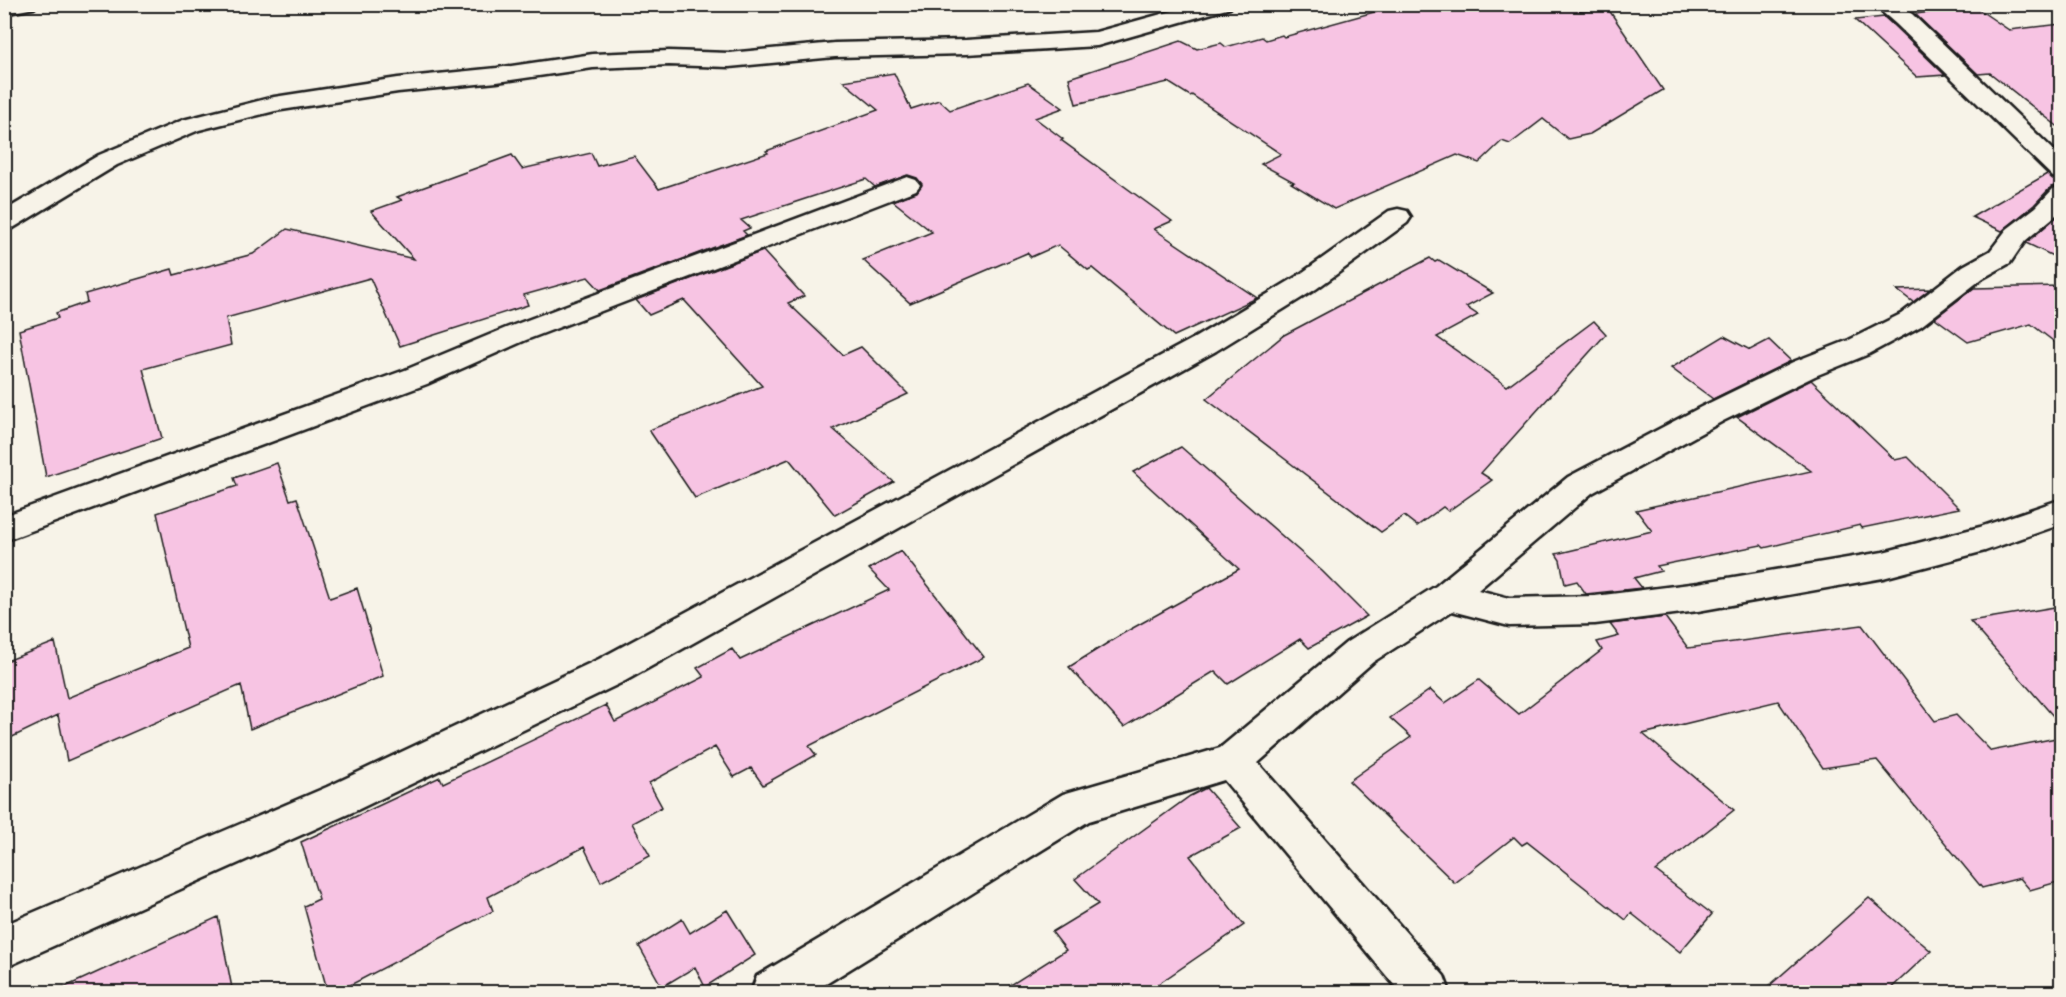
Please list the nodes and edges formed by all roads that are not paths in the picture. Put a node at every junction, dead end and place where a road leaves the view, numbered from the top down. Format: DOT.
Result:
graph roads {
  1 [pos="27,4"];
  2 [pos="1223,4"];
  3 [pos="1883,4"];
  4 [pos="4,8"];
  5 [pos="2061,172"];
  6 [pos="908,184"];
  7 [pos="2061,194"];
  8 [pos="1398,217"];
  9 [pos="4,222"];
  10 [pos="2061,511"];
  11 [pos="4,529"];
  12 [pos="1448,596"];
  13 [pos="1232,761"];
  14 [pos="4,947"];
  15 [pos="773,993"];
  16 [pos="1428,993"];
  1 -- 4 [label="street"];
  2 -- 9 [label="street"];
  3 -- 5 [label="street"];
  6 -- 11 [label="street"];
  7 -- 12 [label="street"];
  8 -- 14 [label="street"];
  10 -- 12 [label="street"];
  12 -- 13 [label="street"];
  13 -- 15 [label="street"];
  13 -- 16 [label="street"];
}
